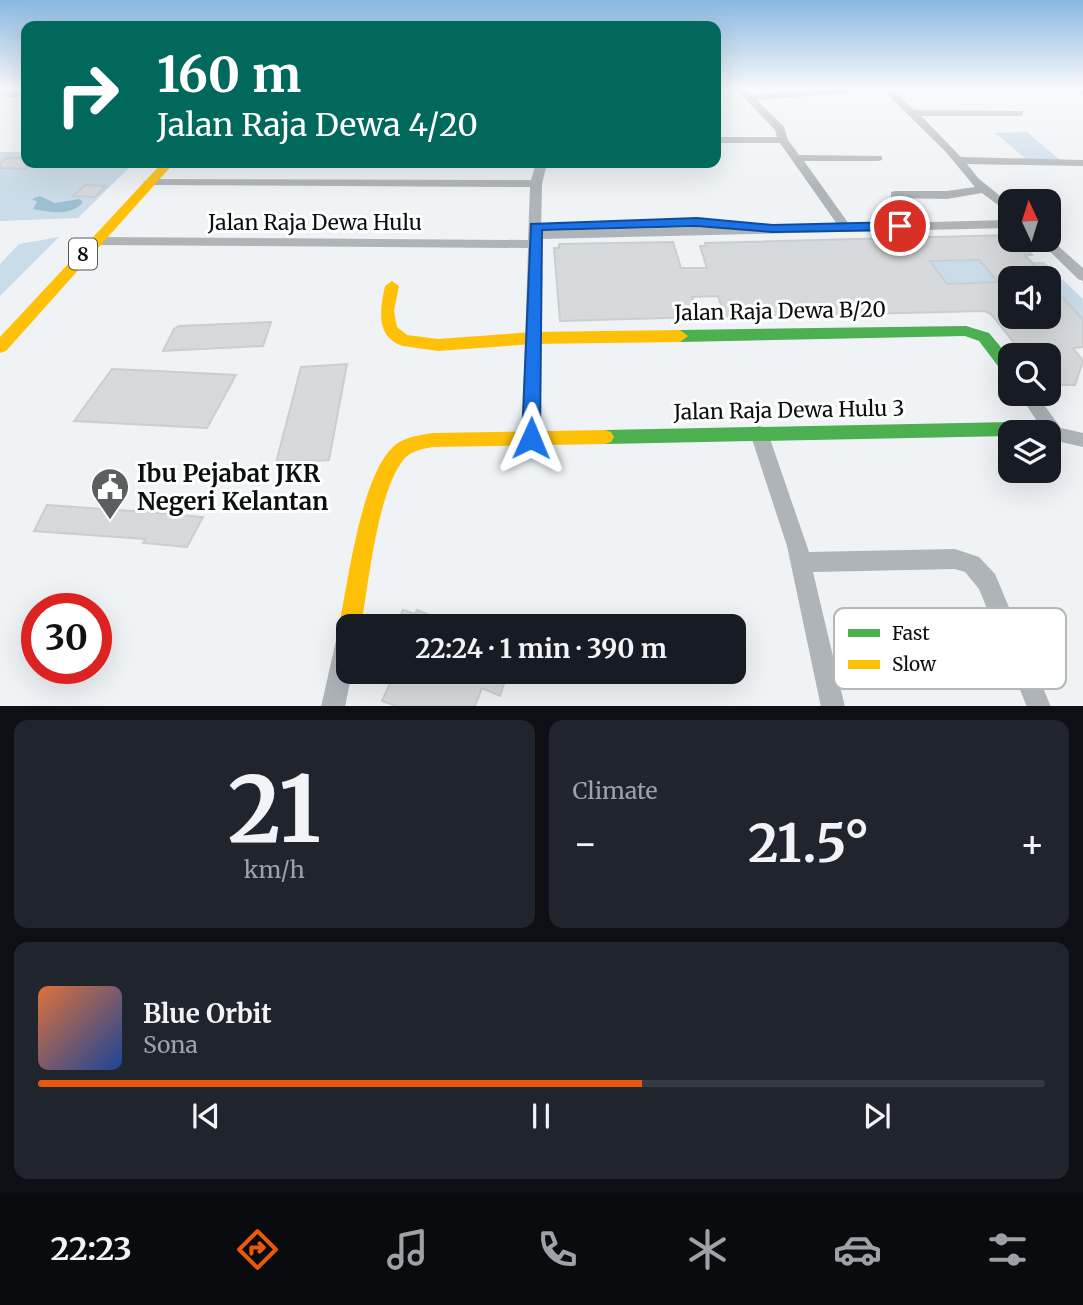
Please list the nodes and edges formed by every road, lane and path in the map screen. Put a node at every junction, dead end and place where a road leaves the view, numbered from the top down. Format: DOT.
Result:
graph roads {
  1 [pos="773,122"];
  2 [pos="920,122"];
  3 [pos="721,140"];
  4 [pos="783,140"];
  5 [pos="796,158"];
  6 [pos="878,158"];
  7 [pos="959,160"];
  8 [pos="1083,163"];
  9 [pos="150,168"];
  10 [pos="163,168"];
  11 [pos="540,168"];
  12 [pos="149,182"];
  13 [pos="536,184"];
  14 [pos="984,189"];
  15 [pos="895,195"];
  16 [pos="998,200"];
  17 [pos="998,223"];
  18 [pos="845,227"];
  19 [pos="535,235"];
  20 [pos="94,242"];
  21 [pos="1058,252"];
  22 [pos="1083,276"];
  23 [pos="392,286"];
  24 [pos="0,322"];
  25 [pos="533,338"];
  26 [pos="0,346"];
  27 [pos="998,355"];
  28 [pos="998,429"];
  29 [pos="759,433"];
  30 [pos="1061,435"];
  31 [pos="531,438"];
  32 [pos="1083,440"];
  33 [pos="801,562"];
  34 [pos="998,608"];
  35 [pos="353,614"];
  36 [pos="338,684"];
  37 [pos="1033,689"];
  38 [pos="333,706"];
  39 [pos="833,706"];
  40 [pos="1040,706"];
  1 -- 4 [label="street"];
  2 -- 7 [label="street"];
  3 -- 4 [label="street"];
  4 -- 5 [label="street"];
  5 -- 6 [label="street"];
  5 -- 18 [label="street"];
  7 -- 8 [label="street"];
  7 -- 14 [label="street"];
  9 -- 24 [label="street, 8"];
  10 -- 12 [label="street, 8"];
  11 -- 13 [label="street"];
  12 -- 13 [label="street"];
  12 -- 20 [label="street, 8"];
  13 -- 19 [label="street"];
  14 -- 15 [label="street"];
  14 -- 16 [label="street"];
  17 -- 18 [label="street, Jalan Raja Dewa Hulu"];
  18 -- 19 [label="street, Jalan Raja Dewa Hulu"];
  19 -- 20 [label="street, Jalan Raja Dewa Hulu"];
  19 -- 25 [label="street"];
  20 -- 26 [label="street, 8"];
  21 -- 22 [label="street"];
  23 -- 25 [label="street, Jalan Raja Dewa B/20"];
  25 -- 27 [label="street, Jalan Raja Dewa B/20"];
  25 -- 31 [label="street"];
  28 -- 29 [label="street, Jalan Raja Dewa Hulu 3"];
  29 -- 31 [label="street, Jalan Raja Dewa Hulu 3"];
  29 -- 33 [label="street"];
  30 -- 32 [label="street, Jalan Raja Dewa Hulu 3"];
  31 -- 35 [label="street, Jalan Raja Dewa Hulu 3"];
  33 -- 34 [label="street"];
  33 -- 39 [label="street"];
  36 -- 38 [label="street"];
  37 -- 40 [label="street"];
}
